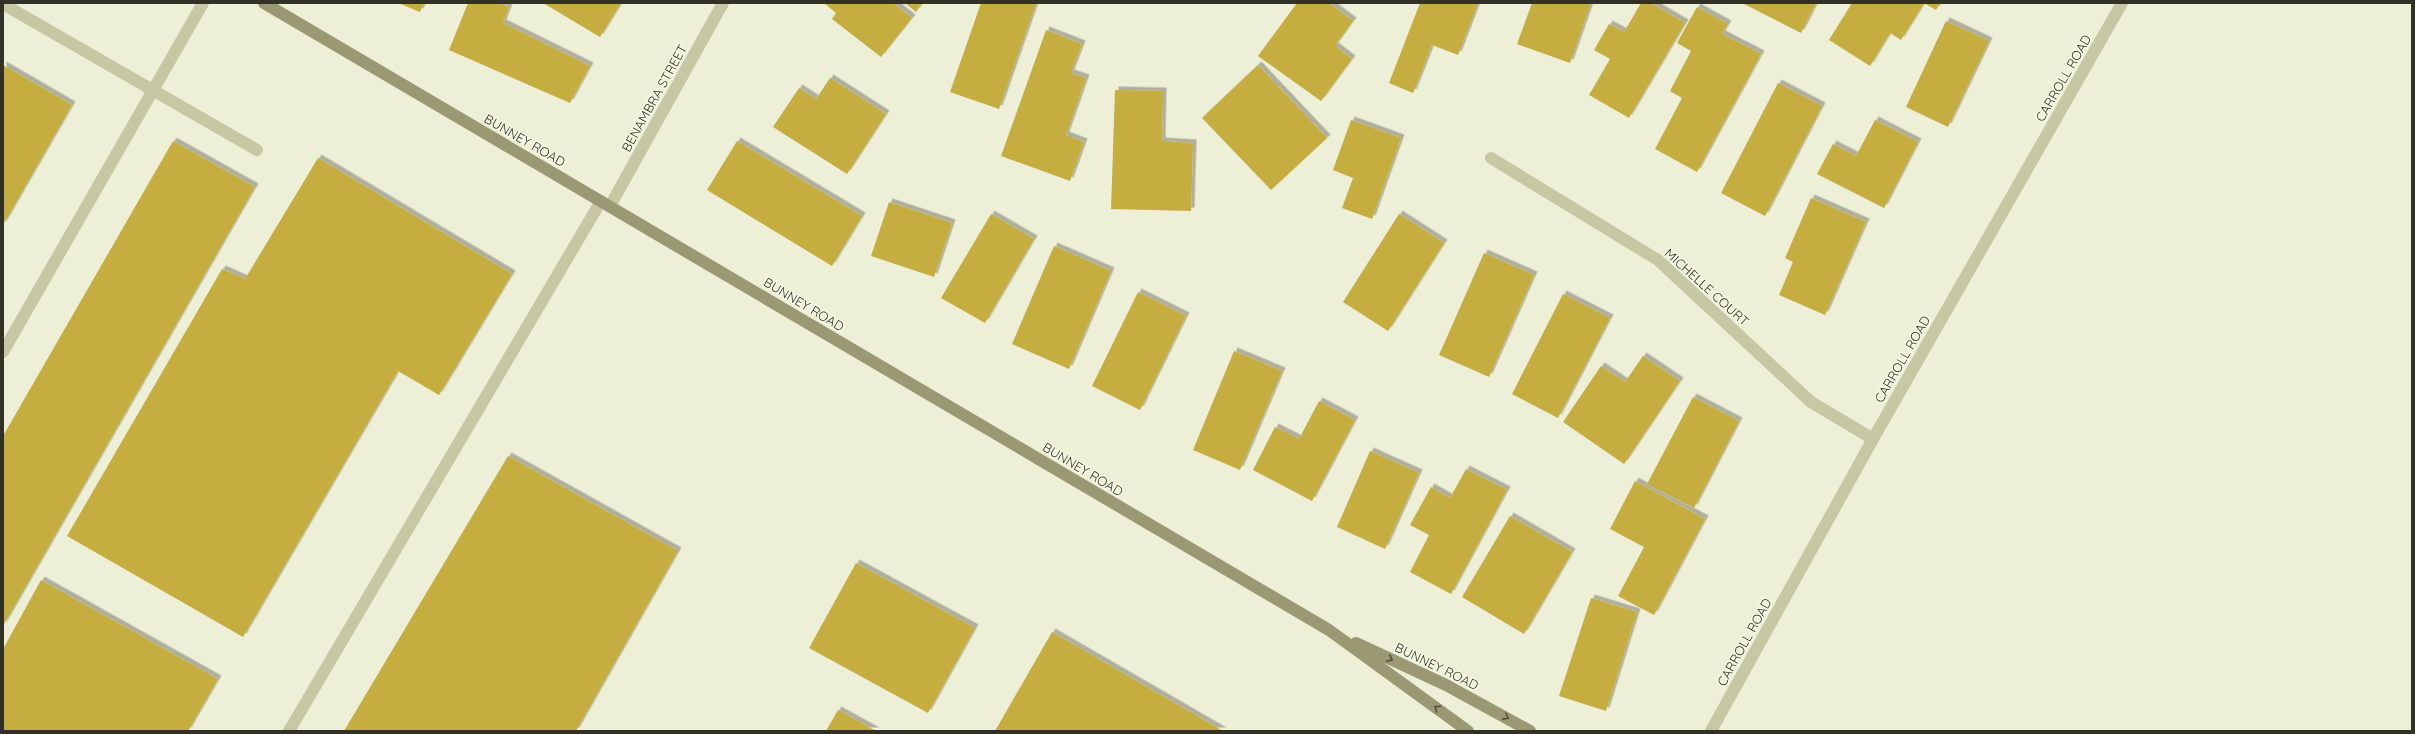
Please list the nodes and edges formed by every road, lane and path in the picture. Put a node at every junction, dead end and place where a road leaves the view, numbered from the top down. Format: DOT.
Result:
graph roads {
  1 [pos="203,3"];
  2 [pos="264,3"];
  3 [pos="723,3"];
  4 [pos="2122,3"];
  5 [pos="3,4"];
  6 [pos="153,90"];
  7 [pos="257,150"];
  8 [pos="1491,158"];
  9 [pos="606,203"];
  10 [pos="3,352"];
  11 [pos="1873,439"];
  12 [pos="1329,630"];
  13 [pos="288,731"];
  14 [pos="1468,731"];
  15 [pos="1530,731"];
  16 [pos="1711,731"];
  1 -- 6 [label="street"];
  2 -- 9 [label="street, BUNNEY ROAD"];
  3 -- 9 [label="street, BENAMBRA STREET"];
  4 -- 11 [label="street, CARROLL ROAD"];
  5 -- 6 [label="street"];
  6 -- 7 [label="street"];
  6 -- 10 [label="street"];
  8 -- 11 [label="street, MICHELLE COURT"];
  9 -- 12 [label="street, BUNNEY ROAD"];
  9 -- 13 [label="street, BENAMBRA STREET"];
  11 -- 16 [label="street, CARROLL ROAD"];
  14 -- 12 [label="street, BUNNEY ROAD, one-way"];
  12 -- 15 [label="street, BUNNEY ROAD, one-way"];
}
